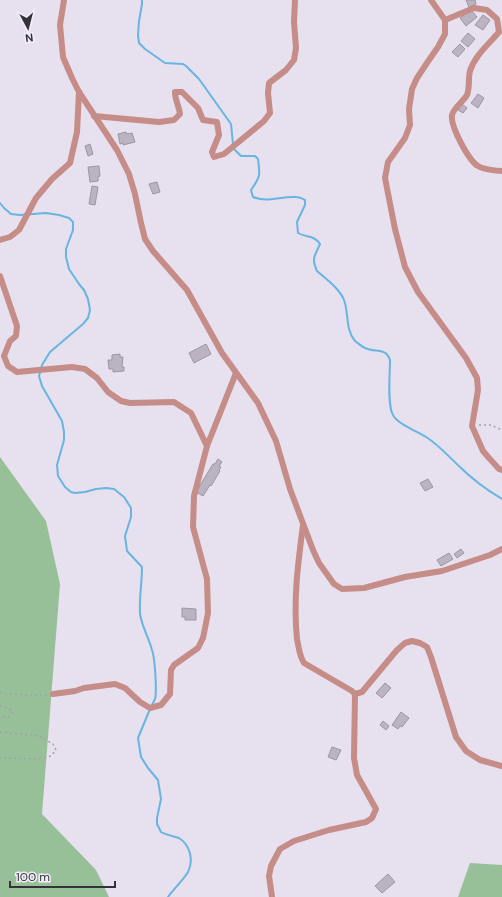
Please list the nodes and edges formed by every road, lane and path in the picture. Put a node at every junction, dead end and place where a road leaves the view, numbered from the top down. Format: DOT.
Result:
graph roads {
  1 [pos="64,0"];
  2 [pos="295,0"];
  3 [pos="431,0"];
  4 [pos="499,17"];
  5 [pos="445,20"];
  6 [pos="79,92"];
  7 [pos="94,116"];
  8 [pos="502,171"];
  9 [pos="0,240"];
  10 [pos="0,276"];
  11 [pos="236,373"];
  12 [pos="472,426"];
  13 [pos="502,430"];
  14 [pos="207,446"];
  15 [pos="502,470"];
  16 [pos="303,523"];
  17 [pos="502,549"];
  18 [pos="0,693"];
  19 [pos="53,694"];
  20 [pos="355,694"];
  21 [pos="0,706"];
  22 [pos="0,717"];
  23 [pos="0,732"];
  24 [pos="0,758"];
  25 [pos="502,766"];
  26 [pos="272,897"];
  1 -- 6 [label="street"];
  2 -- 7 [label="street"];
  3 -- 5 [label="street"];
  4 -- 5 [label="street"];
  4 -- 8 [label="street"];
  5 -- 12 [label="street"];
  6 -- 7 [label="street"];
  6 -- 9 [label="street"];
  7 -- 11 [label="street"];
  10 -- 14 [label="street"];
  11 -- 14 [label="street"];
  11 -- 16 [label="street"];
  12 -- 13 [label="path"];
  12 -- 15 [label="street"];
  14 -- 19 [label="street"];
  16 -- 17 [label="street"];
  16 -- 20 [label="street"];
  18 -- 19 [label="path"];
  20 -- 25 [label="street"];
  20 -- 26 [label="street"];
  21 -- 22 [label="path"];
  23 -- 24 [label="path"];
}
